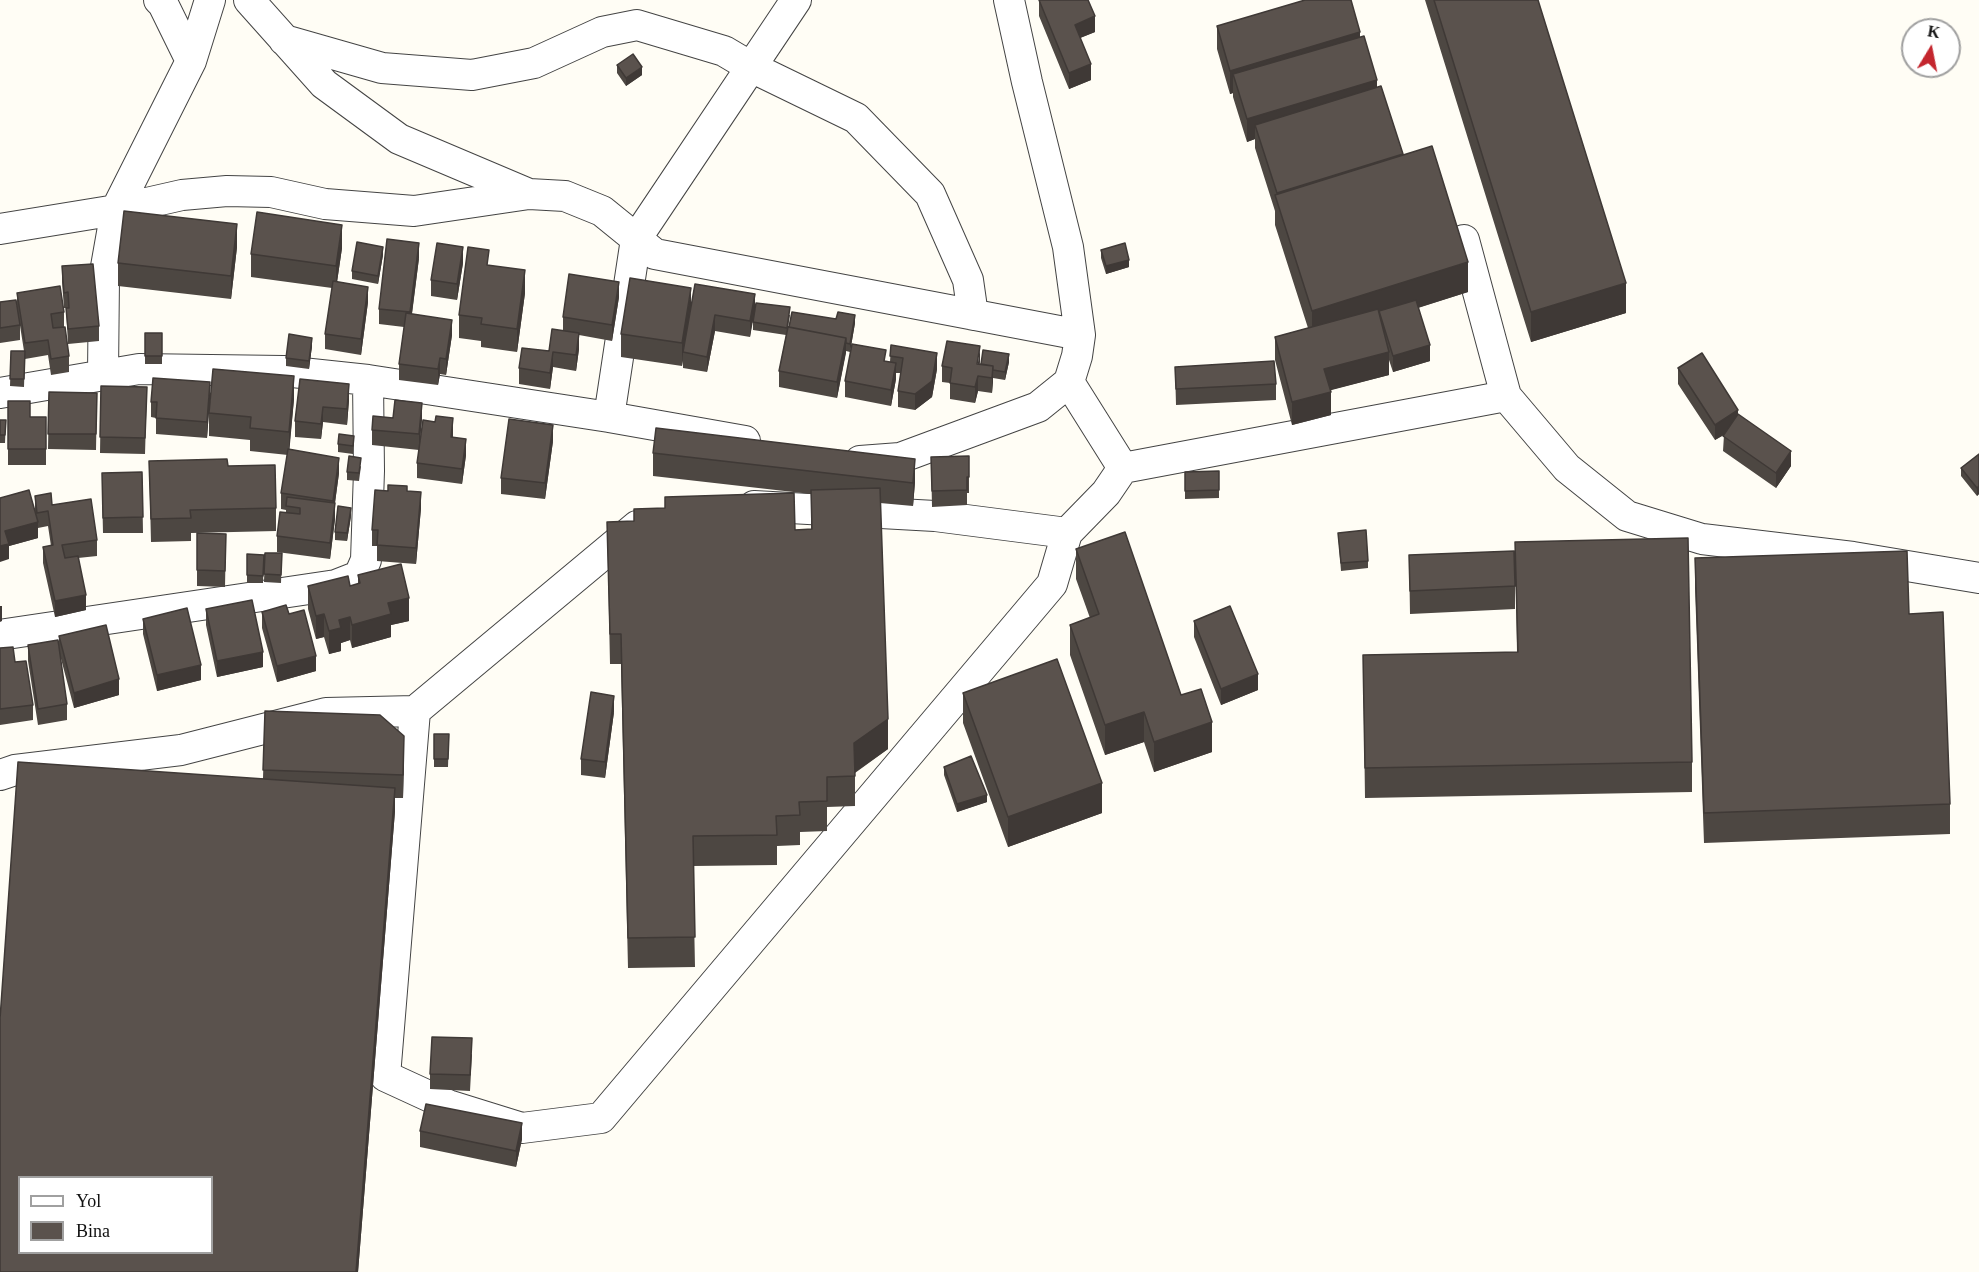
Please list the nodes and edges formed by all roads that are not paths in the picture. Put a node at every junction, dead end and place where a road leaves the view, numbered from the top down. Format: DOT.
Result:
graph roads {
  1 [pos="159,0"];
  2 [pos="210,0"];
  3 [pos="249,0"];
  4 [pos="796,0"];
  5 [pos="1009,0"];
  6 [pos="284,40"];
  7 [pos="191,61"];
  8 [pos="751,67"];
  9 [pos="529,194"];
  10 [pos="116,210"];
  11 [pos="0,229"];
  12 [pos="636,239"];
  13 [pos="1464,240"];
  14 [pos="973,315"];
  15 [pos="1080,335"];
  16 [pos="103,374"];
  17 [pos="368,380"];
  18 [pos="1069,382"];
  19 [pos="0,393"];
  20 [pos="1506,396"];
  21 [pos="609,417"];
  22 [pos="773,446"];
  23 [pos="828,455"];
  24 [pos="1123,468"];
  25 [pos="725,504"];
  26 [pos="656,514"];
  27 [pos="1067,533"];
  28 [pos="1979,578"];
  29 [pos="0,635"];
  30 [pos="415,711"];
  31 [pos="0,775"];
  1 -- 7 [label="street"];
  2 -- 7 [label="street"];
  3 -- 6 [label="street"];
  4 -- 8 [label="street"];
  5 -- 15 [label="street"];
  6 -- 8 [label="street"];
  6 -- 9 [label="street"];
  7 -- 10 [label="street"];
  8 -- 12 [label="street"];
  8 -- 14 [label="street"];
  9 -- 10 [label="street"];
  9 -- 12 [label="street"];
  10 -- 11 [label="street"];
  10 -- 16 [label="street"];
  12 -- 14 [label="street"];
  12 -- 21 [label="street"];
  13 -- 20 [label="street"];
  14 -- 15 [label="street"];
  15 -- 18 [label="street"];
  16 -- 17 [label="street"];
  16 -- 19 [label="street"];
  17 -- 21 [label="street"];
  17 -- 29 [label="street"];
  18 -- 23 [label="street"];
  18 -- 24 [label="street"];
  20 -- 24 [label="street"];
  20 -- 28 [label="street"];
  21 -- 22 [label="street"];
  24 -- 27 [label="street"];
  25 -- 27 [label="street"];
  26 -- 30 [label="street"];
  27 -- 30 [label="street"];
  30 -- 31 [label="street"];
}
